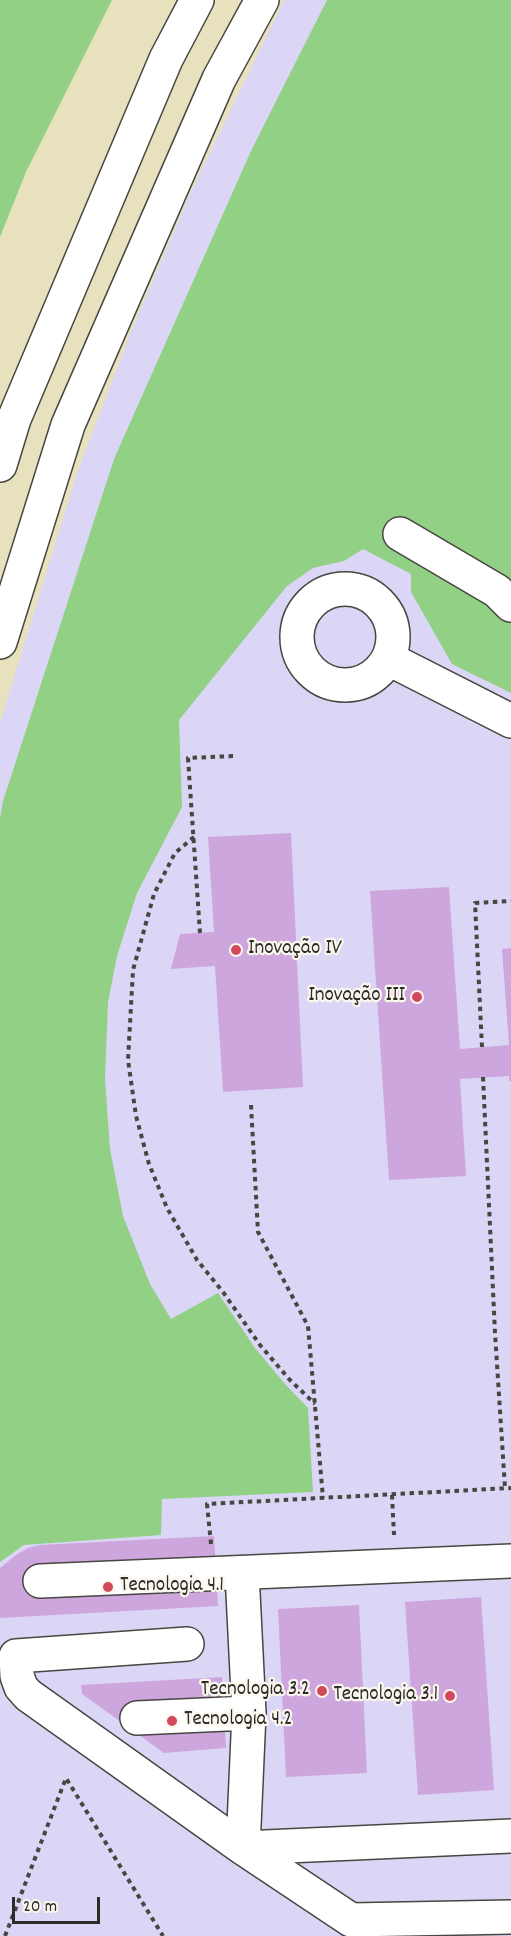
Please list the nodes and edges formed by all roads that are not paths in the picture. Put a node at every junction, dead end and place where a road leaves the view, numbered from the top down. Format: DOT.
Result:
graph roads {
  1 [pos="197,0"];
  2 [pos="262,0"];
  3 [pos="0,465"];
  4 [pos="400,534"];
  5 [pos="511,605"];
  6 [pos="0,642"];
  7 [pos="389,659"];
  8 [pos="511,721"];
  9 [pos="511,1561"];
  10 [pos="242,1573"];
  11 [pos="40,1581"];
  12 [pos="187,1644"];
  13 [pos="249,1713"];
  14 [pos="137,1718"];
  15 [pos="511,1836"];
  16 [pos="243,1848"];
  17 [pos="511,1917"];
  1 -- 3 [label="main road"];
  2 -- 6 [label="main road"];
  4 -- 5 [label="main road"];
  7 -- 8 [label="main road"];
  9 -- 10 [label="main road"];
  10 -- 11 [label="main road"];
  10 -- 13 [label="main road"];
  12 -- 16 [label="main road"];
  13 -- 14 [label="main road"];
  13 -- 16 [label="main road"];
  15 -- 16 [label="main road"];
  16 -- 17 [label="main road"];
}
